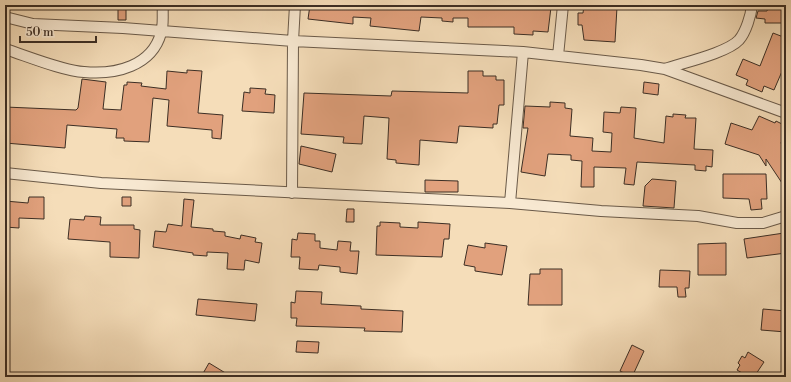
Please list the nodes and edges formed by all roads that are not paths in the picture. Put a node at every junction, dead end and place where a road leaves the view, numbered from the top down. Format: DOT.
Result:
graph roads {
  1 [pos="163,5"];
  2 [pos="295,5"];
  3 [pos="563,5"];
  4 [pos="752,5"];
  5 [pos="5,17"];
  6 [pos="162,31"];
  7 [pos="293,41"];
  8 [pos="5,49"];
  9 [pos="523,52"];
  10 [pos="558,56"];
  11 [pos="665,69"];
  12 [pos="786,113"];
  13 [pos="5,173"];
  14 [pos="292,193"];
  15 [pos="510,202"];
  16 [pos="786,216"];
  1 -- 6 [label="street"];
  2 -- 7 [label="street"];
  3 -- 10 [label="street"];
  4 -- 11 [label="street"];
  5 -- 6 [label="street"];
  6 -- 7 [label="street"];
  6 -- 8 [label="street"];
  7 -- 9 [label="street"];
  7 -- 14 [label="street"];
  9 -- 10 [label="street"];
  9 -- 15 [label="street"];
  10 -- 11 [label="street"];
  11 -- 12 [label="street"];
  13 -- 14 [label="street"];
  14 -- 15 [label="street"];
  15 -- 16 [label="street"];
}
